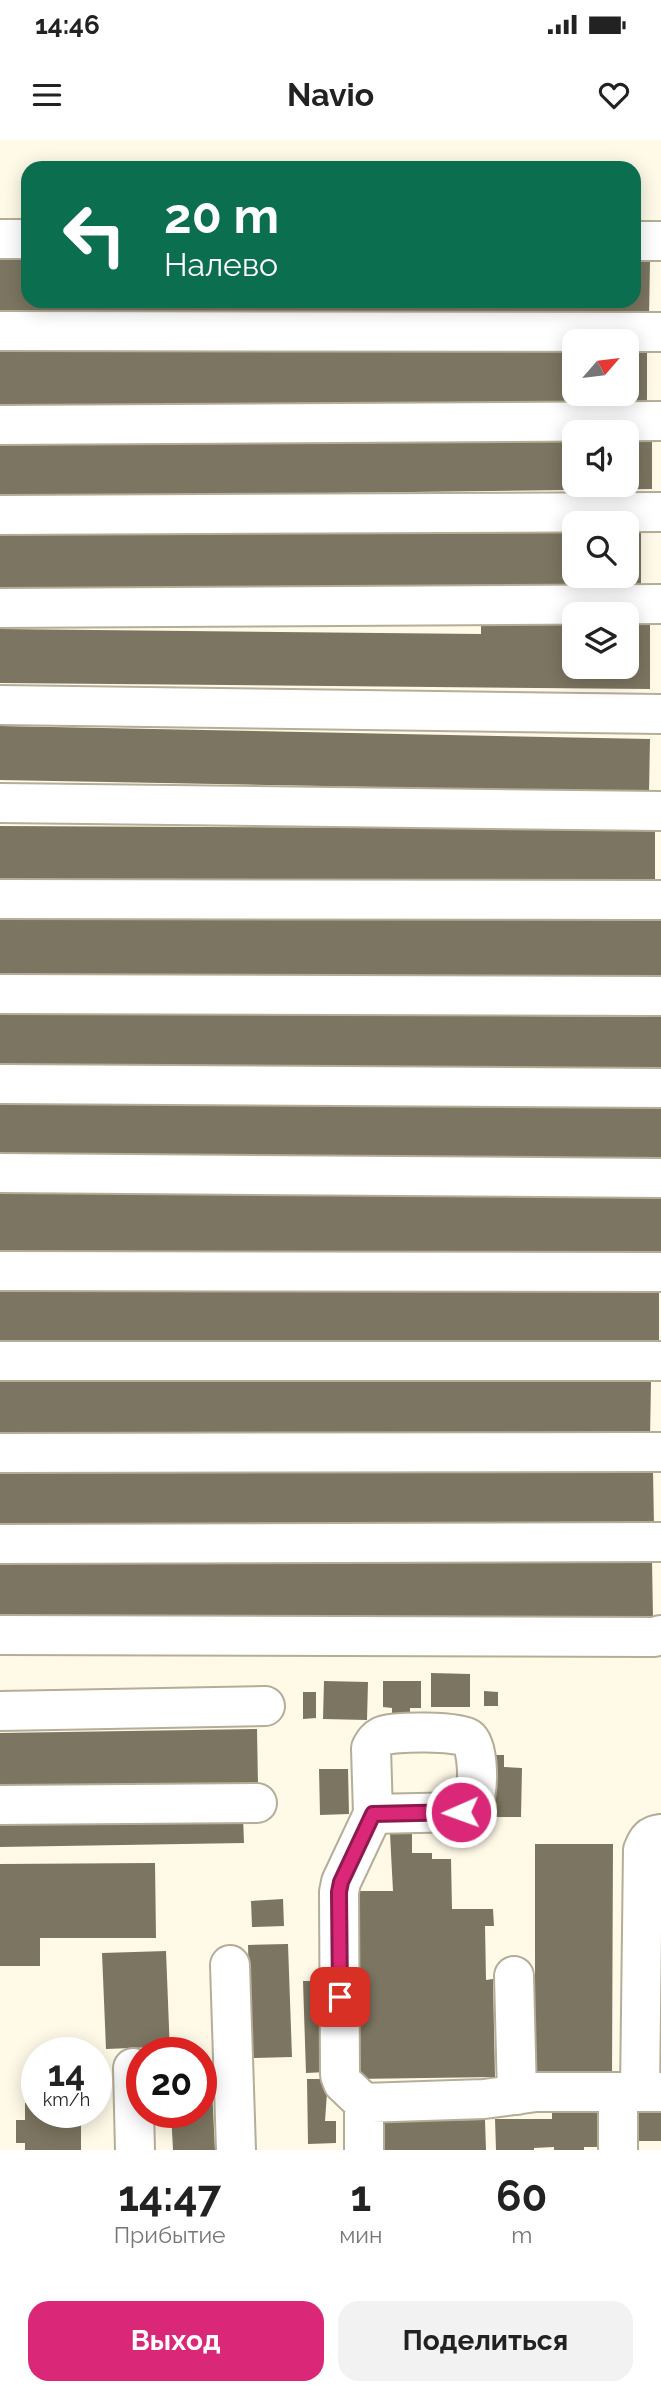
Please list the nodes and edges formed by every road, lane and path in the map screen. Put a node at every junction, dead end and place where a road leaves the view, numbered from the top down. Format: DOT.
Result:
graph roads {
  1 [pos="0,239"];
  2 [pos="21,239"];
  3 [pos="641,241"];
  4 [pos="661,241"];
  5 [pos="0,331"];
  6 [pos="661,332"];
  7 [pos="661,421"];
  8 [pos="0,425"];
  9 [pos="661,512"];
  10 [pos="0,515"];
  11 [pos="661,604"];
  12 [pos="0,608"];
  13 [pos="0,705"];
  14 [pos="661,714"];
  15 [pos="0,803"];
  16 [pos="661,811"];
  17 [pos="0,899"];
  18 [pos="661,901"];
  19 [pos="0,994"];
  20 [pos="661,996"];
  21 [pos="0,1084"];
  22 [pos="661,1088"];
  23 [pos="0,1173"];
  24 [pos="661,1178"];
  25 [pos="0,1271"];
  26 [pos="661,1272"];
  27 [pos="0,1361"];
  28 [pos="661,1362"];
  29 [pos="661,1452"];
  30 [pos="0,1453"];
  31 [pos="661,1542"];
  32 [pos="0,1544"];
  33 [pos="0,1635"];
  34 [pos="661,1635"];
  35 [pos="265,1706"];
  36 [pos="0,1712"];
  37 [pos="257,1803"];
  38 [pos="0,1805"];
  39 [pos="373,1814"];
  40 [pos="661,1834"];
  41 [pos="230,1965"];
  42 [pos="514,1976"];
  43 [pos="640,2092"];
  44 [pos="517,2095"];
  45 [pos="364,2103"];
  46 [pos="134,2128"];
  47 [pos="135,2150"];
  48 [pos="236,2150"];
  49 [pos="364,2150"];
  50 [pos="618,2150"];
  1 -- 2 [label="lane"];
  3 -- 4 [label="lane"];
  5 -- 6 [label="lane"];
  7 -- 8 [label="lane"];
  9 -- 10 [label="lane"];
  11 -- 12 [label="lane"];
  13 -- 14 [label="lane"];
  15 -- 16 [label="lane"];
  17 -- 18 [label="lane"];
  19 -- 20 [label="lane"];
  21 -- 22 [label="lane"];
  23 -- 24 [label="lane"];
  25 -- 26 [label="lane"];
  27 -- 28 [label="lane"];
  29 -- 30 [label="lane"];
  31 -- 32 [label="lane"];
  33 -- 34 [label="lane"];
  35 -- 36 [label="lane"];
  37 -- 38 [label="lane"];
  39 -- 45 [label="lane"];
  40 -- 43 [label="lane"];
  41 -- 48 [label="lane"];
  42 -- 44 [label="lane"];
  43 -- 44 [label="lane"];
  43 -- 50 [label="lane"];
  44 -- 45 [label="lane"];
  45 -- 49 [label="lane"];
  46 -- 47 [label="lane"];
}
